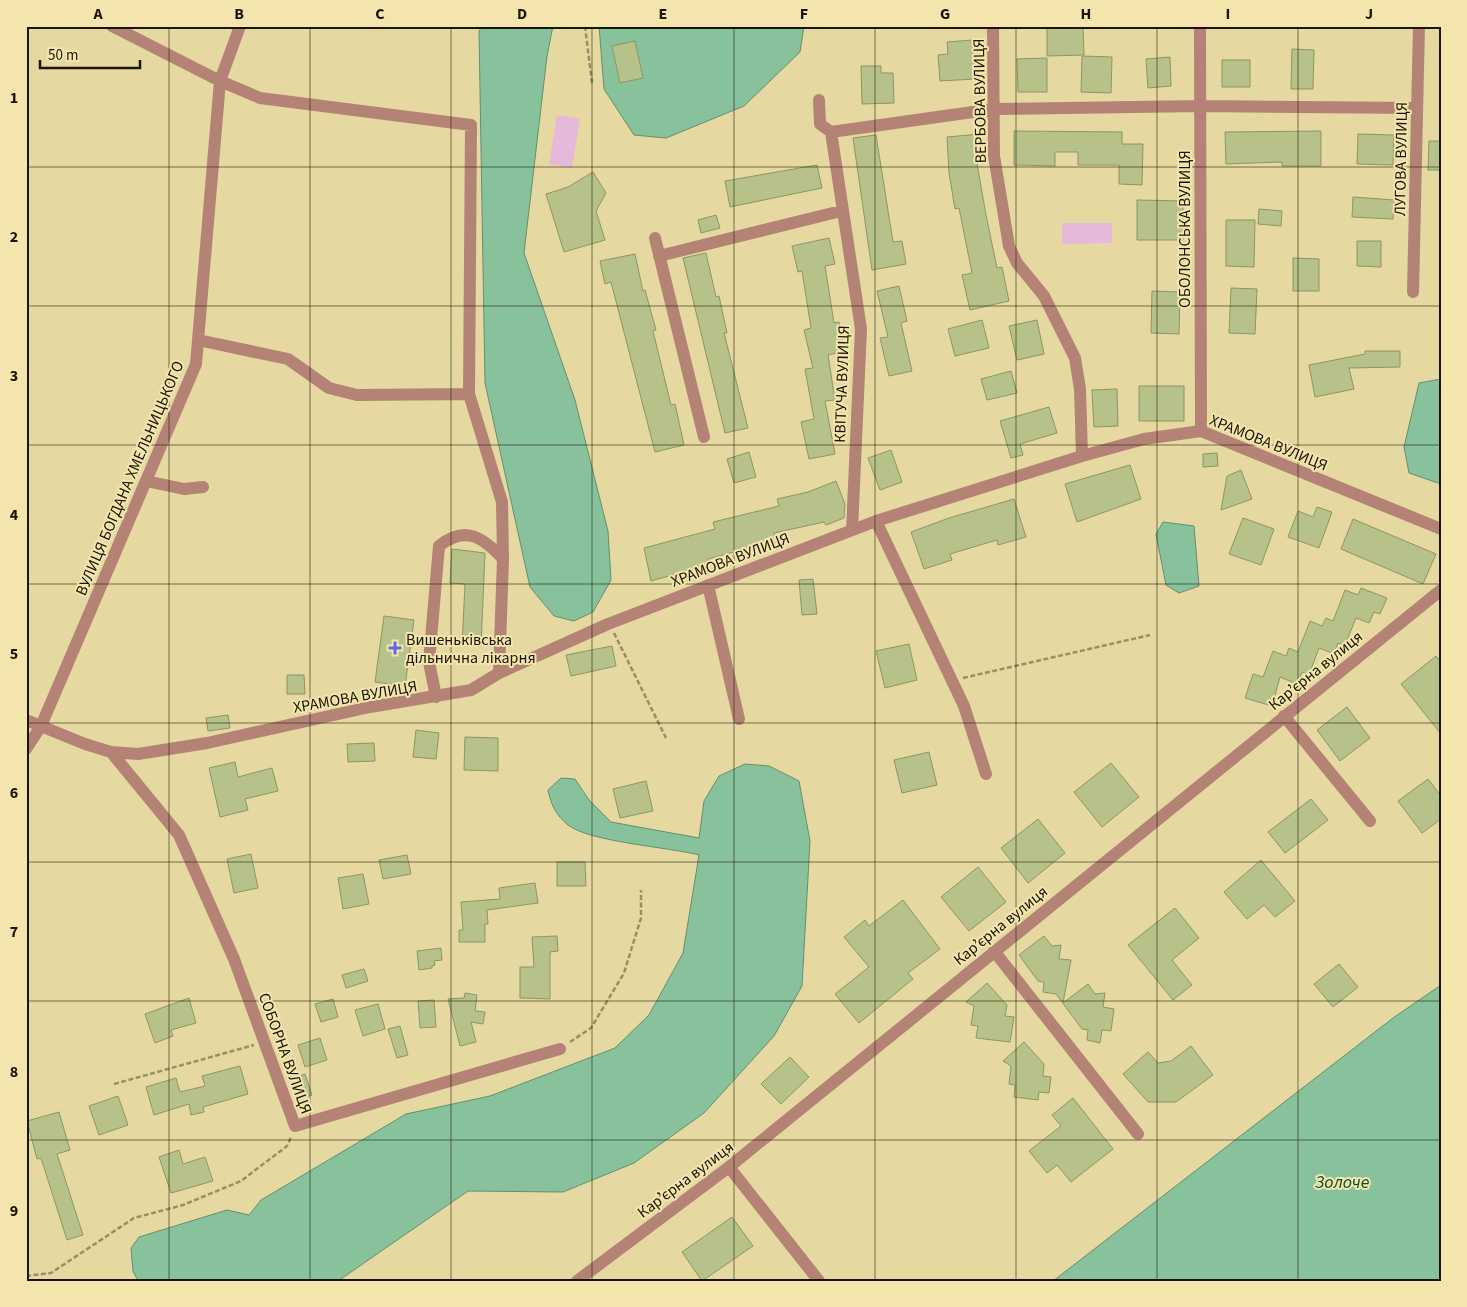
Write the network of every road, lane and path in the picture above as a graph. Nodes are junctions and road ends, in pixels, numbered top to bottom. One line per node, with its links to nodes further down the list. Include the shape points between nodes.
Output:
1 (112, 26): 7 (street)
2 (240, 26): 7 (street, ВУЛИЦЯ БОГДАНА ХМЕЛЬНИЦЬКОГО)
3 (585, 26): 8 (path)
4 (993, 26): 12 (street, ВЕРБОВА ВУЛИЦЯ)
5 (1200, 26): 10 (street, ОБОЛОНСЬКА ВУЛИЦЯ)
6 (1419, 26): 11 (street, ЛУГОВА ВУЛИЦЯ)
7 (220, 81): 18 (street, ВУЛИЦЯ БОГДАНА ХМЕЛЬНИЦЬКОГО); 19 (street, via 260,98 471,125)
8 (592, 83)
9 (819, 100): 13 (street, via 820,124)
10 (1200, 106): 11 (street); 12 (street); 20 (street, ОБОЛОНСЬКА ВУЛИЦЯ)
11 (1417, 108): 17 (street, ЛУГОВА ВУЛИЦЯ)
12 (994, 109): 13 (street); 22 (street, ВЕРБОВА ВУЛИЦЯ, via 994,156 1009,246 1016,263 1044,296 1075,358 1080,389)
13 (831, 132): 14 (street, КВІТУЧА ВУЛИЦЯ)
14 (841, 211): 16 (street); 27 (street, КВІТУЧА ВУЛИЦЯ, via 861,329)
15 (655, 238): 16 (street)
16 (659, 256): 21 (street)
17 (1412, 292)
18 (198, 340): 19 (street, via 288,359 329,388 357,395); 23 (street, ВУЛИЦЯ БОГДАНА ХМЕЛЬНИЦЬКОГО, via 196,364)
19 (469, 394): 28 (street, via 502,502)
20 (1201, 431): 22 (street, ХРАМОВА ВУЛИЦЯ, via 1144,439); 26 (street, ХРАМОВА ВУЛИЦЯ)
21 (704, 437)
22 (1082, 456): 25 (street, ХРАМОВА ВУЛИЦЯ)
23 (146, 481): 24 (street, via 184,489); 39 (street, ВУЛИЦЯ БОГДАНА ХМЕЛЬНИЦЬКОГО)
24 (203, 487)
25 (876, 521): 27 (street, ХРАМОВА ВУЛИЦЯ); 34 (street)
26 (1441, 529)
27 (852, 530): 29 (street, ХРАМОВА ВУЛИЦЯ)
28 (503, 559): 33 (street); 35 (street, via 487,542 470,535 451,536 439,546 429,662)
29 (708, 585): 31 (street, ХРАМОВА ВУЛИЦЯ); 37 (street)
30 (1441, 590): 36 (street, Карʼєрна вулиця)
31 (608, 624): 33 (street, ХРАМОВА ВУЛИЦЯ); 40 (path)
32 (1150, 634): 34 (path)
33 (499, 673): 35 (street, ХРАМОВА ВУЛИЦЯ, via 471,690)
34 (952, 680): 43 (street)
35 (436, 697): 42 (street, ХРАМОВА ВУЛИЦЯ, via 169,750 138,754)
36 (1284, 716): 44 (street); 46 (street, Карʼєрна вулиця)
37 (739, 719)
38 (26, 720): 39 (street, ХРАМОВА ВУЛИЦЯ)
39 (41, 726): 41 (street); 42 (street, ХРАМОВА ВУЛИЦЯ)
40 (666, 738)
41 (26, 749)
42 (111, 752): 47 (street, СОБОРНА ВУЛИЦЯ, via 179,835 234,959)
43 (986, 774)
44 (1370, 821)
45 (640, 890): 48 (path, via 641,918 624,973 591,1028)
46 (994, 951): 51 (street); 52 (street, Карʼєрна вулиця)
47 (265, 1042): 49 (path); 50 (street, СОБОРНА ВУЛИЦЯ)
48 (560, 1049): 50 (street, СОБОРНА ВУЛИЦЯ)
49 (114, 1084)
50 (295, 1126): 53 (path, via 287,1146 242,1181 183,1205 134,1218 51,1273)
51 (1138, 1134)
52 (729, 1167): 54 (street, Карʼєрна вулиця); 55 (street)
53 (26, 1276)
54 (577, 1281)
55 (819, 1281)

